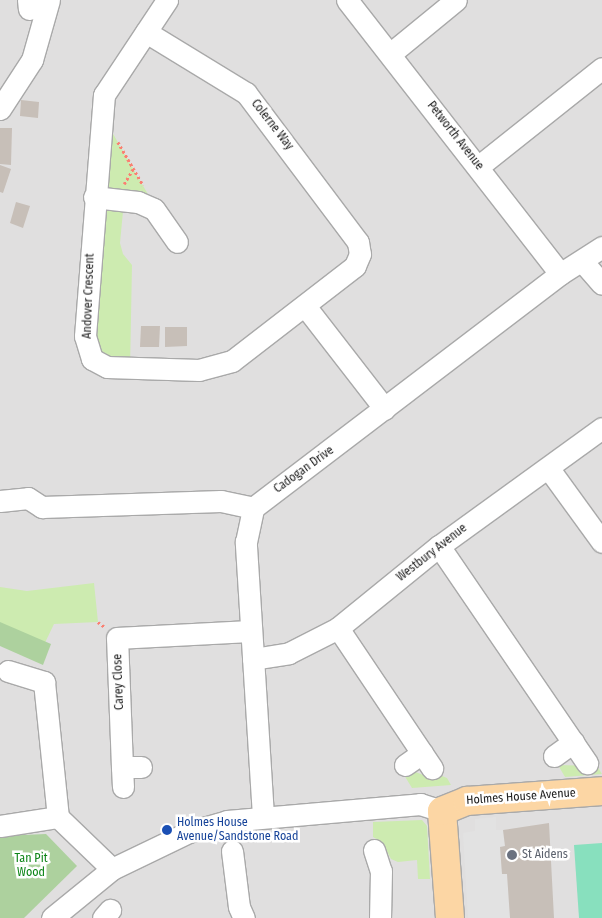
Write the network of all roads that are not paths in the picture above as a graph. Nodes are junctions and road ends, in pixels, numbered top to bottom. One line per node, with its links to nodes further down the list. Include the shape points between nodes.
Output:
1 (48, 0): 8 (street, via 32,60)
2 (167, 0): 5 (street, Andover Crescent)
3 (347, 0): 6 (street, Petworth Avenue)
4 (456, 0): 6 (street)
5 (146, 32): 10 (street, Andover Crescent, via 110,84 101,113); 13 (street, Colerne Way, via 246,93 342,219 358,242)
6 (390, 54): 9 (street, Petworth Avenue)
7 (602, 68): 9 (street)
8 (0, 108)
9 (479, 166): 15 (street, Petworth Avenue)
10 (94, 197): 11 (street, via 138,202 154,209); 17 (street, Andover Crescent, via 85,336 89,352 99,363 117,370 199,370 216,366 232,361)
11 (177, 242)
12 (602, 247): 14 (street, Cadogan Drive)
13 (360, 254): 17 (street, Andover Crescent, via 355,266)
14 (582, 261): 15 (street, Cadogan Drive); 16 (street)
15 (560, 274): 18 (street, Cadogan Drive)
16 (602, 284)
17 (305, 306): 18 (street)
18 (385, 409): 22 (street, Cadogan Drive)
19 (602, 428): 20 (street, Westbury Avenue)
20 (549, 469): 23 (street); 24 (street, Westbury Avenue)
21 (0, 501): 22 (street, via 28,498 42,507 221,501)
22 (253, 508): 26 (street, via 246,542)
23 (602, 542)
24 (439, 546): 25 (street, Westbury Avenue); 29 (street)
25 (338, 628): 27 (street, Westbury Avenue, via 289,653); 31 (street)
26 (249, 631): 27 (street); 33 (street, Carey Close, via 118,638)
27 (253, 659): 36 (street)
28 (8, 671): 37 (street, via 44,682)
29 (573, 742): 30 (street); 32 (street)
30 (554, 756)
31 (420, 762)
32 (587, 763)
33 (129, 774)
34 (602, 792): 35 (main road, Holmes House Avenue, via 467,801)
35 (442, 811): 36 (street, via 420,804); 45 (main road)
36 (263, 816): 41 (street, via 189,832)
37 (58, 817): 38 (street); 41 (street)
38 (0, 826)
39 (374, 850): 44 (street, via 389,869)
40 (232, 851): 43 (street, via 244,880 239,907)
41 (112, 869): 42 (street)
42 (52, 918)
43 (244, 918)
44 (380, 918)
45 (450, 918)

